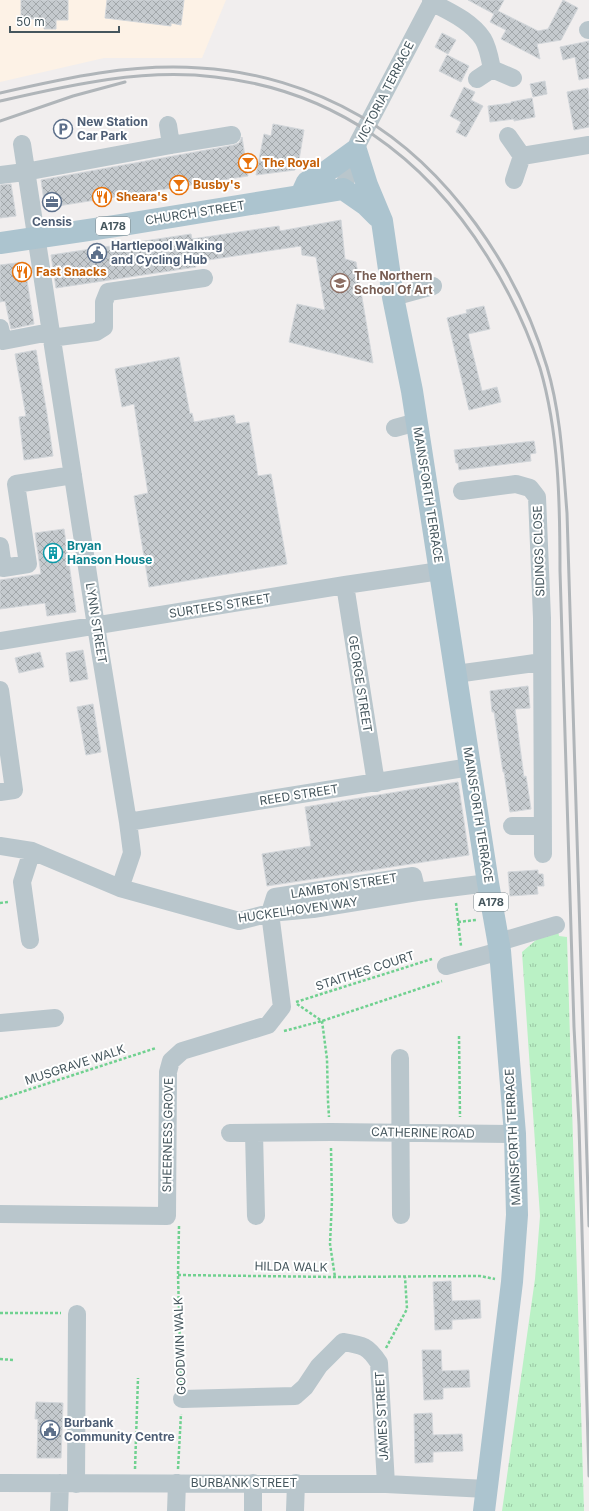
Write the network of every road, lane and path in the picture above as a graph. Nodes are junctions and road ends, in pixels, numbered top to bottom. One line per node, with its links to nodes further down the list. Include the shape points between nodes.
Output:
1 (432, 1): 2 (street, via 473,27 484,40); 11 (street, VICTORIA TERRACE)
2 (492, 69): 3 (street); 4 (street)
3 (513, 78)
4 (477, 79)
5 (168, 125): 9 (street)
6 (232, 135): 9 (street)
7 (508, 136): 12 (street)
8 (22, 144): 13 (street, LYNN STREET)
9 (171, 145): 13 (street)
10 (589, 145): 12 (street)
11 (356, 150): 16 (street, VICTORIA TERRACE); 17 (main road, via 323,174 307,182); 18 (main road, MAINSFORTH TERRACE, via 366,185)
12 (522, 156): 15 (street)
13 (25, 172): 14 (street); 19 (street, LYNN STREET)
14 (0, 175)
15 (514, 180)
16 (342, 189): 17 (main road, CHURCH STREET / A178); 18 (main road, via 366,205)
17 (301, 195): 19 (main road, CHURCH STREET / A178)
18 (382, 221): 23 (main road, MAINSFORTH TERRACE / A178)
19 (36, 237): 20 (main road, CHURCH STREET / A178); 25 (street, LYNN STREET)
20 (0, 243)
21 (204, 278): 25 (street, via 108,292 104,302 104,327 96,332)
22 (433, 286): 23 (street)
23 (393, 297): 26 (main road, MAINSFORTH TERRACE / A178)
24 (0, 328): 25 (street, via 3,340)
25 (50, 335): 28 (street, LYNN STREET)
26 (417, 422): 27 (street); 31 (main road, MAINSFORTH TERRACE / A178)
27 (394, 428)
28 (73, 475): 30 (street, via 16,484 28,564 3,568); 33 (street, LYNN STREET)
29 (462, 491): 35 (street, SIDINGS CLOSE, via 516,484 530,488 537,497)
30 (0, 546)
31 (440, 571): 32 (street, SURTEES STREET); 36 (main road, MAINSFORTH TERRACE / A178)
32 (344, 585): 33 (street, SURTEES STREET); 39 (street, GEORGE STREET)
33 (96, 626): 34 (street, SURTEES STREET); 41 (street, LYNN STREET)
34 (0, 641)
35 (542, 662): 36 (street); 43 (street, SIDINGS CLOSE)
36 (456, 674): 38 (main road, MAINSFORTH TERRACE / A178)
37 (0, 690): 40 (street, via 14,790)
38 (470, 767): 39 (street, REED STREET); 47 (main road, MAINSFORTH TERRACE / A178)
39 (376, 783): 41 (street, REED STREET)
40 (0, 792)
41 (128, 822): 48 (street, LYNN STREET, via 132,853)
42 (512, 826): 43 (street)
43 (543, 826): 46 (street, SIDINGS CLOSE)
44 (0, 846): 45 (street, HUCKELHOVEN WAY)
45 (32, 851): 48 (street, HUCKELHOVEN WAY); 56 (street, via 22,882)
46 (543, 854)
47 (488, 883): 52 (street, HUCKELHOVEN WAY); 57 (main road, MAINSFORTH TERRACE / A178)
48 (120, 888): 52 (street, HUCKELHOVEN WAY, via 239,921)
49 (456, 901): 54 (path)
50 (8, 902): 51 (path)
51 (0, 903)
52 (270, 914): 60 (street)
53 (479, 919): 54 (path)
54 (458, 922): 58 (path)
55 (556, 925): 57 (street)
56 (30, 940)
57 (499, 947): 59 (street); 72 (main road, MAINSFORTH TERRACE / A178)
58 (462, 952)
59 (447, 973): 60 (path, STAITHES COURT, via 442,956); 63 (path, via 322,1021 271,1035)
60 (282, 1007): 63 (street)
61 (55, 1018): 62 (street)
62 (0, 1023)
63 (268, 1025): 75 (street, SHEERNESS GROVE, via 182,1051 172,1061 168,1072)
64 (459, 1036): 71 (path)
65 (156, 1048): 67 (path, MUSGRAVE WALK)
66 (400, 1058): 70 (street)
67 (0, 1099)
68 (230, 1133): 69 (street, CATHERINE ROAD)
69 (254, 1133): 70 (street, CATHERINE ROAD); 76 (street)
70 (401, 1133): 71 (street, CATHERINE ROAD); 74 (street)
71 (460, 1134): 72 (street, CATHERINE ROAD)
72 (515, 1134): 94 (main road, MAINSFORTH TERRACE / A178, via 517,1215 512,1282)
73 (0, 1214): 75 (street)
74 (401, 1215)
75 (167, 1216): 77 (path, GOODWIN WALK, via 179,1225)
76 (256, 1216)
77 (178, 1275): 78 (path, HILDA WALK); 86 (path, GOODWIN WALK)
78 (405, 1277): 79 (path, HILDA WALK, via 480,1276); 84 (path, via 407,1309)
79 (495, 1279)
80 (0, 1313): 81 (path)
81 (78, 1314): 92 (street)
82 (0, 1359): 83 (path)
83 (13, 1360)
84 (379, 1363): 86 (street, JAMES STREET, via 371,1351 359,1344 343,1342 319,1366 306,1387 295,1396); 93 (street, JAMES STREET)
85 (138, 1378): 87 (path)
86 (182, 1399): 89 (path, GOODWIN WALK)
87 (135, 1471)
88 (0, 1483): 92 (street, BURBANK STREET)
89 (178, 1483): 90 (street, BURBANK STREET); 92 (street, BURBANK STREET); 96 (street)
90 (253, 1483): 91 (street, BURBANK STREET); 97 (street)
91 (296, 1483): 93 (street, BURBANK STREET); 98 (street)
92 (68, 1484): 95 (street)
93 (386, 1484): 94 (street, BURBANK STREET)
94 (487, 1489): 99 (main road, MAINSFORTH TERRACE / A178)
95 (59, 1511)
96 (176, 1511)
97 (254, 1511)
98 (295, 1511)
99 (484, 1511)

